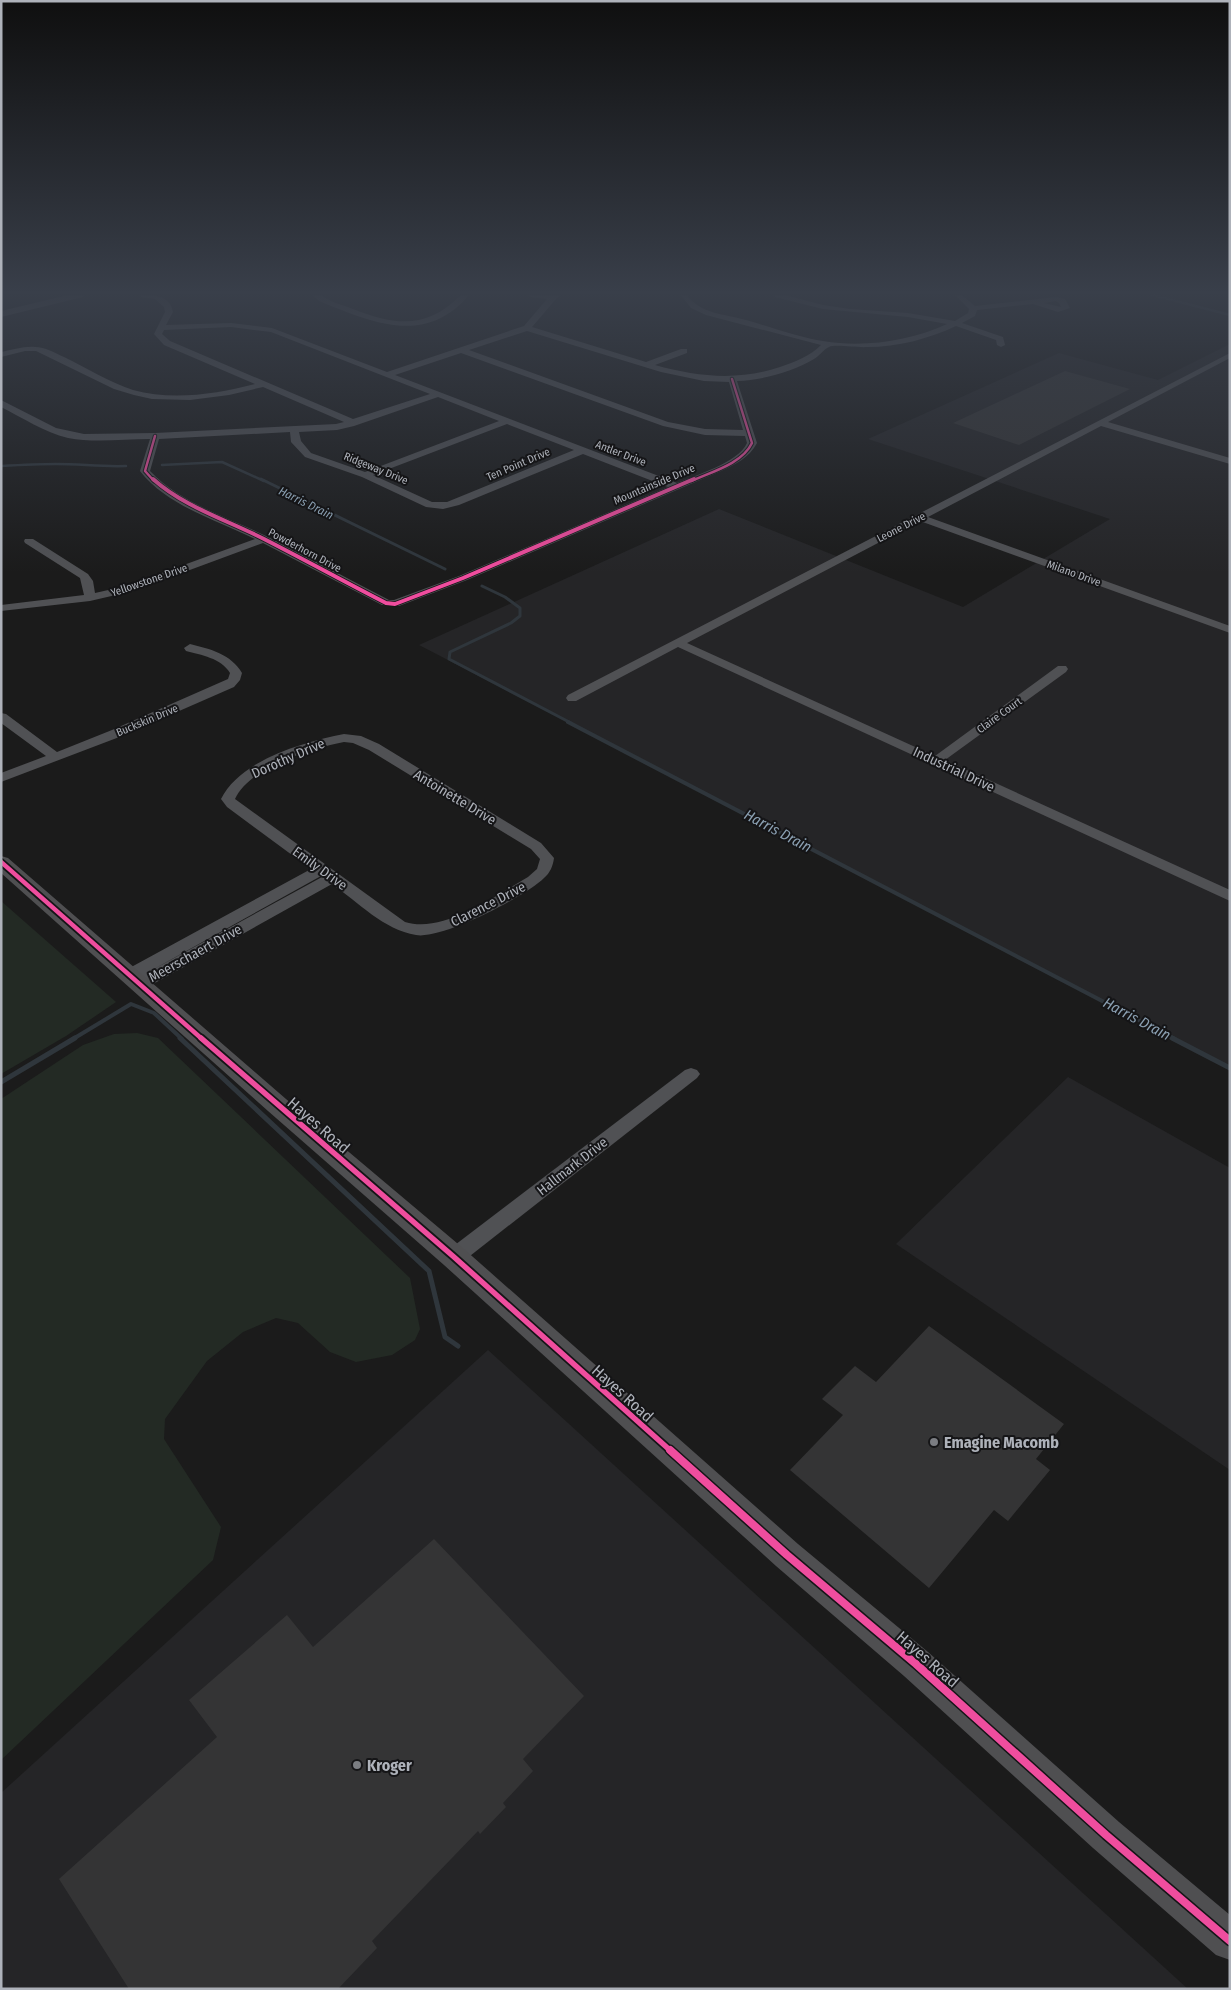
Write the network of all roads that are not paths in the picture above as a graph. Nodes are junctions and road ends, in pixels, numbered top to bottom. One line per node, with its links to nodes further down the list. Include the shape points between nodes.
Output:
1 (121, 388): 2 (street, via 163,396 211,395)
2 (252, 388)
3 (273, 388): 11 (street)
4 (420, 388): 8 (street, Antler Drive)
5 (566, 388): 14 (street, via 666,424 705,432)
6 (735, 388): 14 (street)
7 (1168, 388): 12 (street, Leone Drive)
8 (437, 395): 10 (street, Antler Drive); 11 (street)
9 (1, 403): 15 (street, via 69,435)
10 (507, 421): 16 (street, Antler Drive); 18 (street)
11 (354, 423): 13 (street, via 326,429)
12 (1101, 423): 17 (street); 21 (street, Leone Drive)
13 (294, 430): 15 (street); 18 (street, Ridgeway Drive, via 296,442 308,455)
14 (750, 434): 19 (street, Mountainside Drive, via 752,443 744,455)
15 (156, 436): 22 (street, Powderhorn Drive, via 145,471 152,480)
16 (583, 450): 19 (street, Antler Drive); 20 (street, Ten Point Drive)
17 (1230, 461)
18 (365, 475): 20 (street, Ridgeway Drive, via 430,505 450,505)
19 (675, 486): 24 (street, Mountainside Drive)
20 (463, 500)
21 (919, 517): 27 (street, Milano Drive); 28 (street, Leone Drive)
22 (264, 539): 24 (street, Powderhorn Drive, via 359,590 395,604); 25 (street, Yellowstone Drive, via 129,589)
23 (29, 541): 25 (street, via 84,576 88,581)
24 (497, 563)
25 (90, 598): 26 (street, Yellowstone Drive)
26 (1, 608)
27 (1230, 630)
28 (678, 643): 31 (street, Leone Drive); 35 (street, Industrial Drive)
29 (190, 648): 34 (street, Buckskin Drive, via 228,663 236,672 234,680 132,727)
30 (1062, 669): 35 (street, Claire Court)
31 (572, 698)
32 (1, 717): 34 (street)
33 (374, 747): 37 (street, Dorothy Drive, via 344,738 315,743 286,756 235,784 228,799); 38 (street, Antoinette Drive)
34 (55, 756): 36 (street, Buckskin Drive)
35 (936, 761): 41 (street, Industrial Drive)
36 (1, 778)
37 (240, 809): 40 (street, Emily Drive)
38 (536, 846): 42 (street, Clarence Drive, via 547,858 543,872 533,880 460,920 440,927 423,931)
39 (1, 862): 43 (street, Hayes Road)
40 (327, 873): 42 (street, Emily Drive); 43 (street, Meerschaert Drive)
41 (1230, 896)
42 (400, 926)
43 (135, 980): 45 (street, Hayes Road)
44 (691, 1074): 45 (street, Hallmark Drive)
45 (454, 1258): 46 (street, Hayes Road, via 751,1524 916,1664 1106,1835)
46 (1230, 1941)

